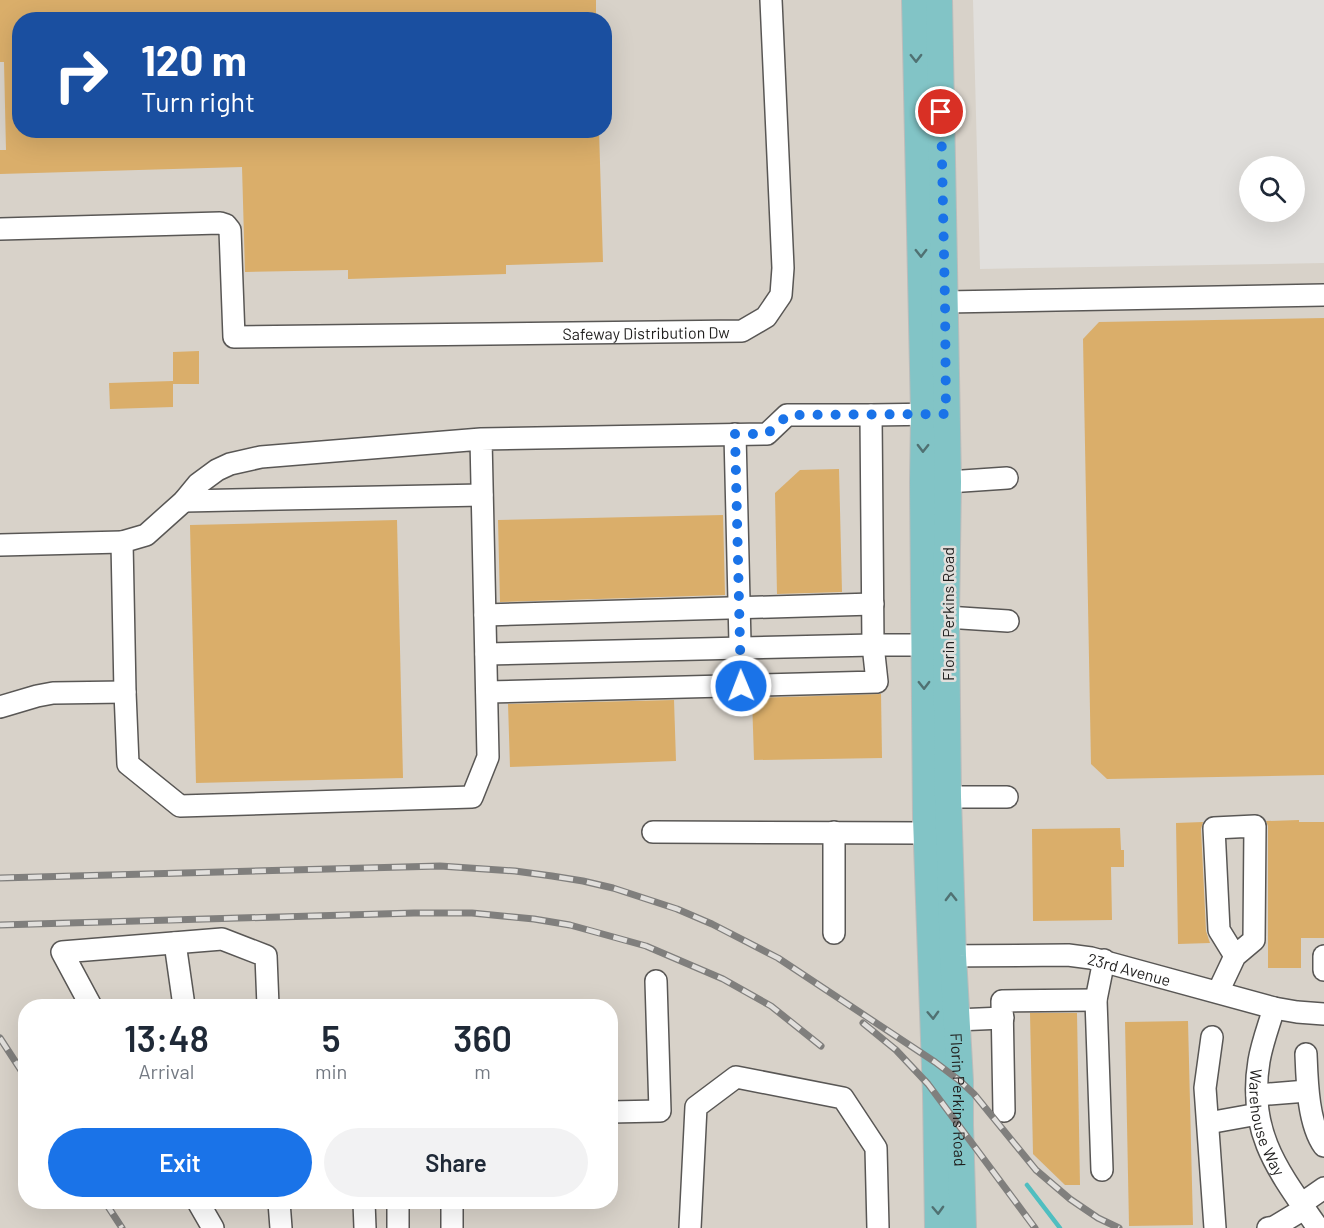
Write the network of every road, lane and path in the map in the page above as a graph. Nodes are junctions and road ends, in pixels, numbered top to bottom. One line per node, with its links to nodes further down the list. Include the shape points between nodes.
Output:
1 (771, 0): 4 (street, Safeway Distribution Dw, via 781,295 766,317 742,331 234,337 231,230 226,225)
2 (915, 0): 7 (main road, Florin Perkins Road, one-way to 7)
3 (939, 0): 6 (main road, Florin Perkins Road)
4 (0, 229)
5 (1324, 295): 6 (street)
6 (945, 302): 7 (main road, Florin Perkins Road)
7 (935, 414): 8 (street); 12 (main road, Florin Perkins Road); 23 (main road, Florin Perkins Road, one-way to 23, via 923,482)
8 (871, 415): 9 (street, via 788,415 767,434); 17 (street)
9 (735, 434): 10 (street); 18 (street)
10 (481, 439): 13 (street); 14 (street, via 244,460 217,470)
11 (1007, 478): 12 (street)
12 (948, 482): 20 (main road, Florin Perkins Road)
13 (482, 495): 14 (street); 19 (street)
14 (184, 501): 15 (street, via 146,535)
15 (122, 542): 16 (street); 27 (street)
16 (0, 545)
17 (873, 604): 18 (street); 22 (street)
18 (739, 608): 19 (street); 24 (street)
19 (485, 615): 25 (street)
20 (946, 617): 21 (street); 30 (main road, Florin Perkins Road)
21 (1008, 621)
22 (873, 645): 23 (street); 24 (street); 26 (street, via 877,682)
23 (924, 645): 34 (main road, Florin Perkins Road, one-way to 34)
24 (740, 648): 25 (street); 26 (street)
25 (486, 654): 28 (street)
26 (741, 686): 28 (street)
27 (125, 692): 28 (street, via 128,764 180,806 472,797 488,757); 29 (street, via 54,693)
28 (487, 692)
29 (0, 706)
30 (948, 797): 31 (street); 37 (main road, Florin Perkins Road, one-way to 30)
31 (1007, 797)
32 (653, 832): 33 (street)
33 (834, 832): 34 (street); 35 (street)
34 (926, 833): 37 (main road, Florin Perkins Road)
35 (834, 933)
36 (175, 943): 44 (street, via 62,952); 45 (street); 46 (street, via 222,939 266,956)
37 (942, 956): 40 (street, 23rd Avenue, via 1068,955); 51 (main road, Florin Perkins Road); 75 (main road, Florin Perkins Road, one-way to 75, via 936,1094)
38 (1235, 956): 38 (street, via 1254,940 1255,826 1214,828 1219,930); 43 (street)
39 (1324, 956): 41 (street)
40 (1104, 960): 43 (street, 23rd Avenue); 47 (street)
41 (1324, 970)
42 (656, 981): 57 (street, via 660,1111)
43 (1218, 992): 48 (street, 23rd Avenue)
44 (87, 999)
45 (183, 999)
46 (268, 999)
47 (1096, 1000): 50 (street, via 1002,1001); 60 (street)
48 (1274, 1008): 49 (street, 23rd Avenue); 55 (street, Warehouse Way, via 1257,1075)
49 (1324, 1014)
50 (1003, 1018): 51 (street); 56 (street)
51 (956, 1020): 76 (main road, Florin Perkins Road)
52 (1212, 1037): 58 (street, via 1205,1088)
53 (1306, 1054): 54 (street)
54 (1307, 1091): 55 (street); 59 (street, via 1318,1138)
55 (1258, 1104): 58 (street); 62 (street, Warehouse Way, via 1269,1152)
56 (1004, 1111)
57 (618, 1112)
58 (1208, 1123): 77 (street)
59 (1324, 1146)
60 (1102, 1170)
61 (1324, 1188): 62 (street)
62 (1302, 1206): 78 (street); 79 (street, Warehouse Way)
63 (203, 1209): 68 (street)
64 (280, 1209): 69 (street)
65 (364, 1209): 70 (street)
66 (398, 1209): 71 (street)
67 (452, 1209): 72 (street)
68 (213, 1228)
69 (281, 1228)
70 (365, 1228)
71 (398, 1228)
72 (452, 1228)
73 (690, 1228): 74 (street, via 696,1107 736,1077 843,1098 876,1148)
74 (878, 1228)
75 (938, 1228)
76 (963, 1228)
77 (1215, 1228)
78 (1268, 1228)
79 (1318, 1228)

